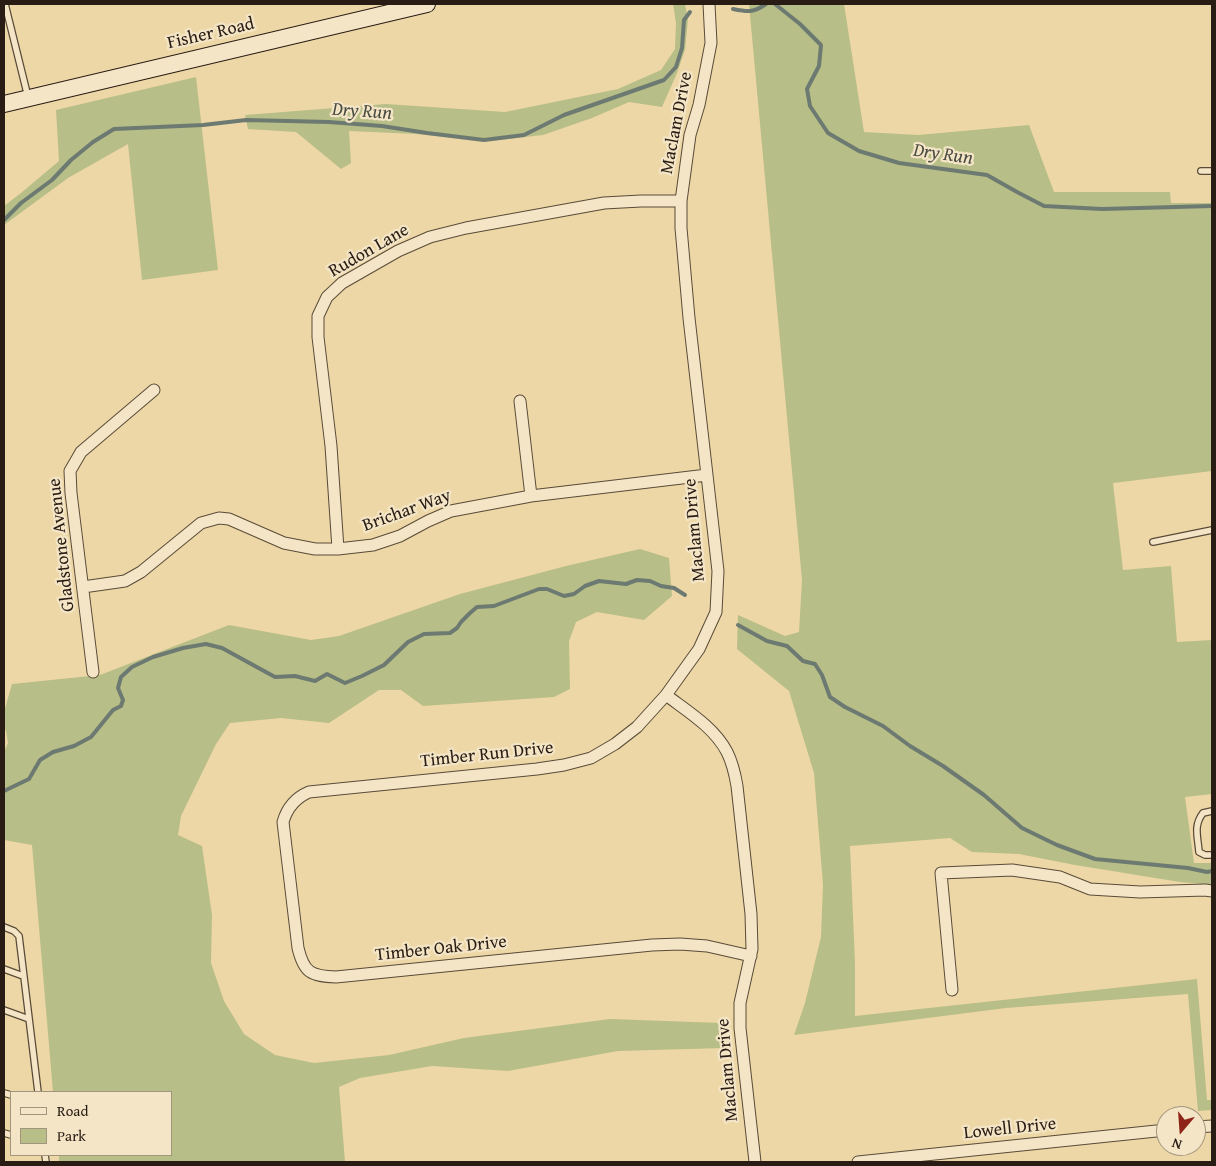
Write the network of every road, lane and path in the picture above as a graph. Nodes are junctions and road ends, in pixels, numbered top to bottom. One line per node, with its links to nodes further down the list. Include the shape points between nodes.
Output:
1 (5, 4): 4 (lane)
2 (709, 4): 8 (street, Maclam Drive, via 710,43)
3 (419, 5): 4 (main road, Fisher Road)
4 (28, 97): 5 (main road, Fisher Road)
5 (4, 104)
6 (1201, 171): 7 (lane)
7 (1212, 171)
8 (680, 201): 11 (street, Maclam Drive, via 689,318); 15 (street, Rudon Lane, via 604,203 430,237 398,250 342,283 327,298 318,316 318,337 331,446)
9 (154, 390): 16 (street, Gladstone Avenue, via 81,452 70,471)
10 (520, 401): 12 (street)
11 (708, 475): 12 (street, Brichar Way); 18 (street, Maclam Drive, via 718,571 716,612 699,649)
12 (530, 496): 15 (street, Brichar Way, via 451,511 400,536)
13 (1212, 530): 14 (lane)
14 (1153, 542)
15 (338, 549): 16 (street, Brichar Way, via 315,549 284,543 219,518 201,523 125,581)
16 (83, 587): 17 (street, Gladstone Avenue)
17 (93, 672)
18 (666, 694): 19 (street, Timber Run Drive, via 637,727 591,758 537,769 309,792); 24 (street, Maclam Drive, via 716,736 727,751 733,769 738,786 751,914)
19 (292, 803): 24 (street, Timber Oak Drive, via 283,822 298,948 301,962 316,975 336,977 652,945 707,946)
20 (1212, 812): 21 (lane, via 1203,813 1196,825 1199,852)
21 (1212, 856)
22 (1212, 891): 27 (street, via 1090,889 1060,877 1012,870 941,873)
23 (4, 927): 26 (lane, via 19,936)
24 (751, 956): 32 (street, Maclam Drive, via 740,1003 740,1028)
25 (4, 969): 26 (lane)
26 (24, 976): 29 (lane)
27 (952, 990)
28 (4, 1010): 29 (lane)
29 (29, 1019): 30 (lane)
30 (38, 1091)
31 (1156, 1131): 33 (street, Lowell Drive)
32 (755, 1162)
33 (858, 1162)

